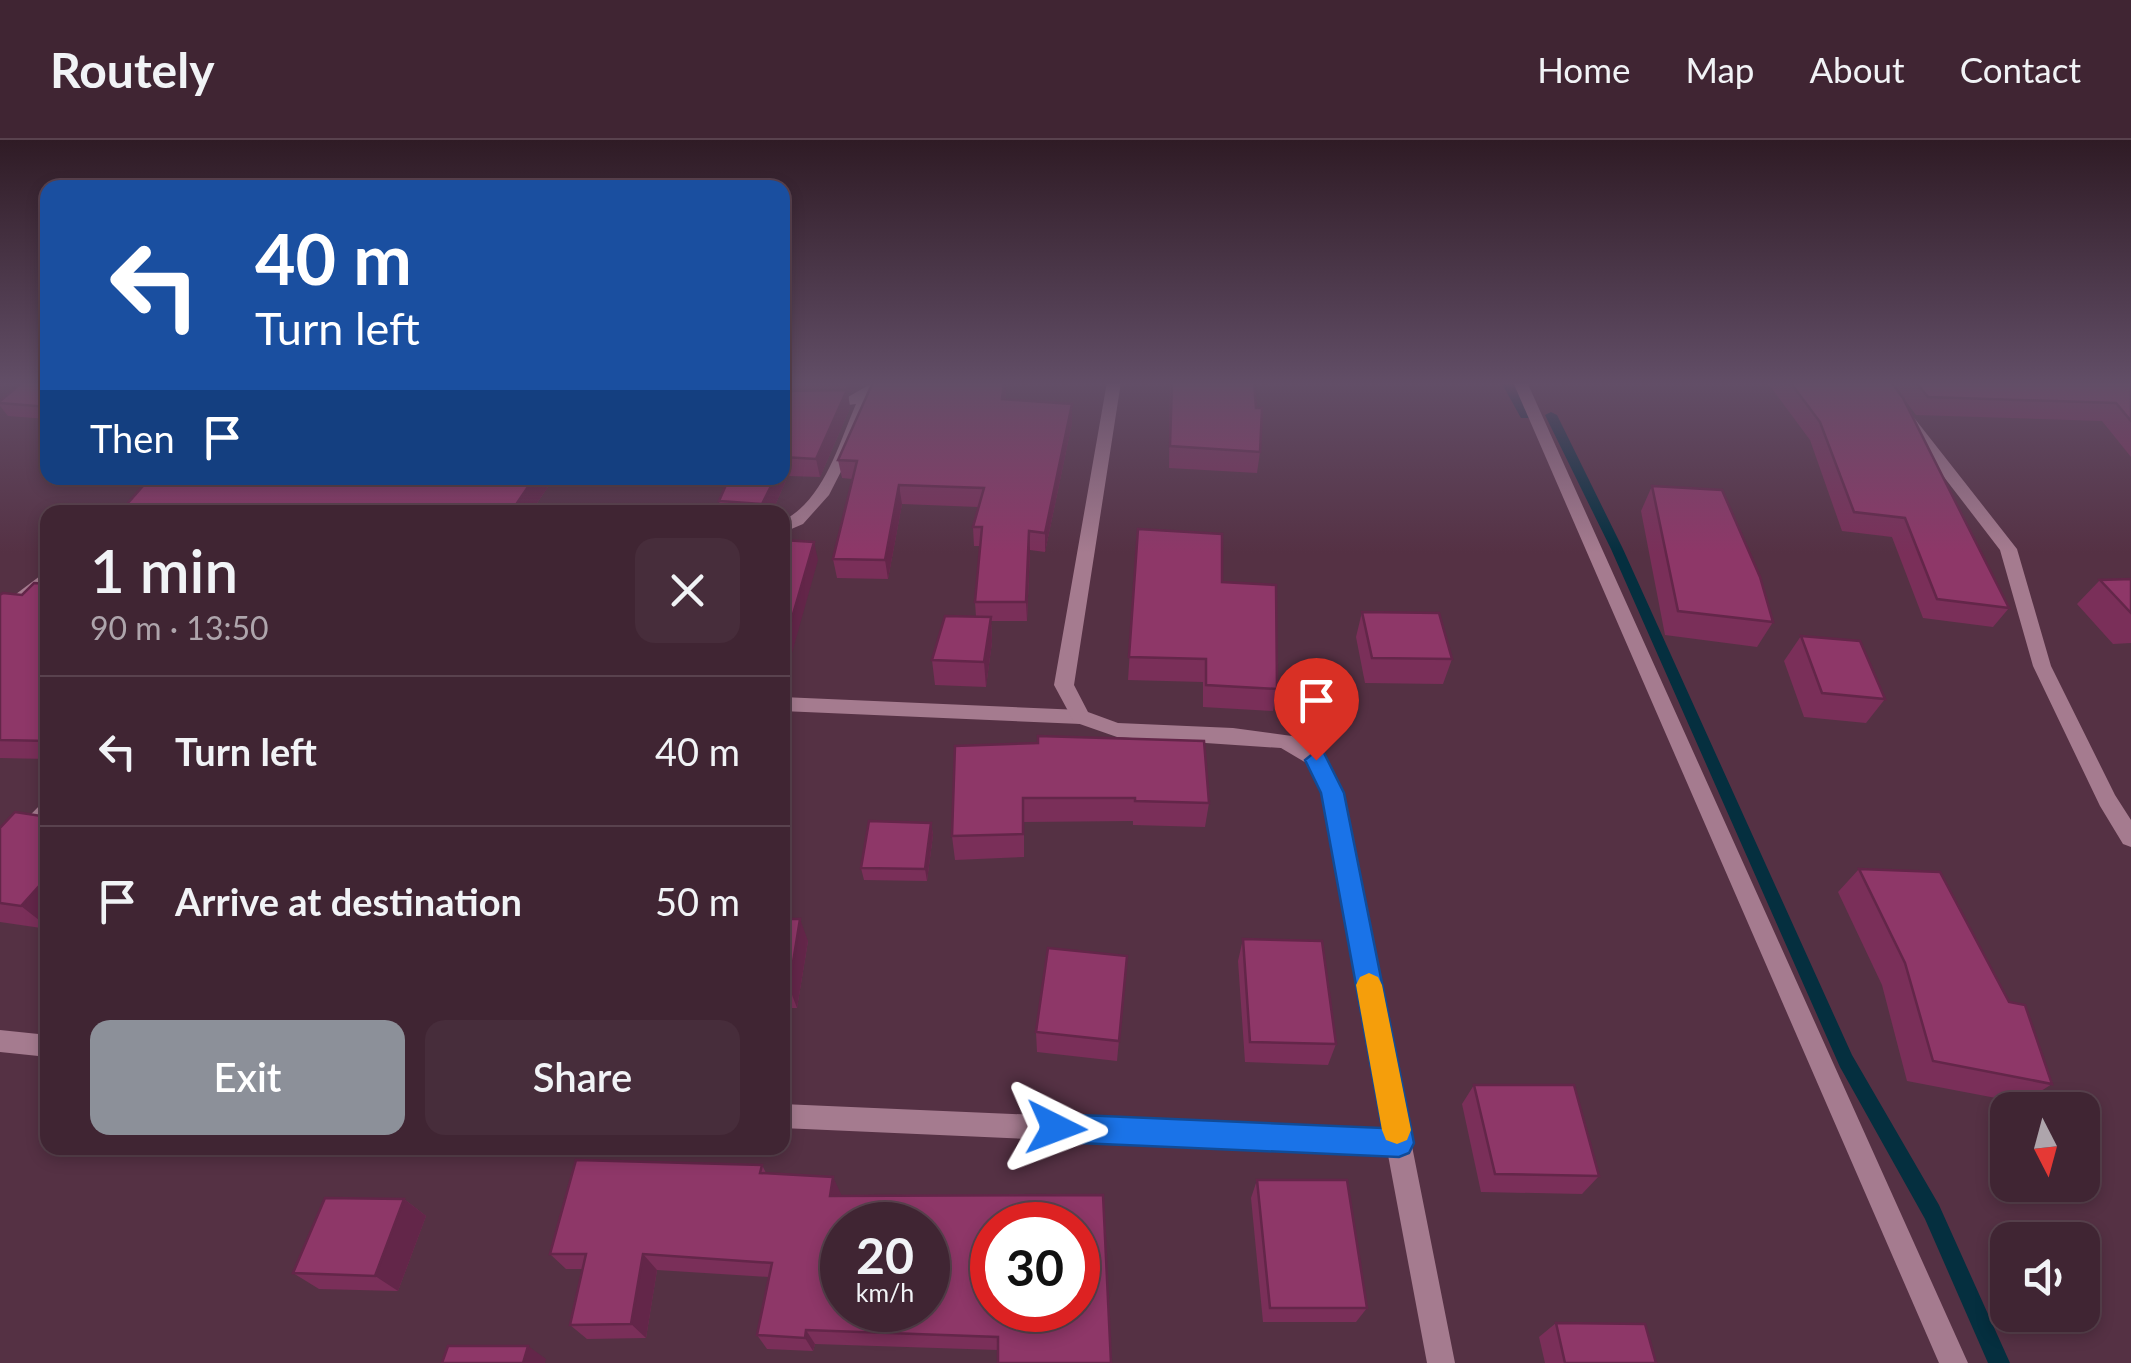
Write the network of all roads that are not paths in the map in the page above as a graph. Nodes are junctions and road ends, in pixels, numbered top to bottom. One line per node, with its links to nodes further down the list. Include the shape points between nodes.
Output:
1 (847, 439): 5 (street, via 822,496)
2 (1105, 439): 9 (street, via 1064,685)
3 (1545, 439): 18 (street)
4 (1922, 439): 11 (street, via 2008,549 2042,666)
5 (790, 526)
6 (40, 583): 7 (street)
7 (0, 616)
8 (790, 704): 9 (street)
9 (1082, 717): 16 (street, via 1118,730 1285,742 1316,760 1332,793)
10 (40, 818): 12 (street)
11 (2131, 838)
12 (0, 860)
13 (0, 1041): 14 (street)
14 (40, 1045)
15 (790, 1116): 16 (street)
16 (1399, 1143): 17 (street)
17 (1441, 1363)
18 (1954, 1363)

